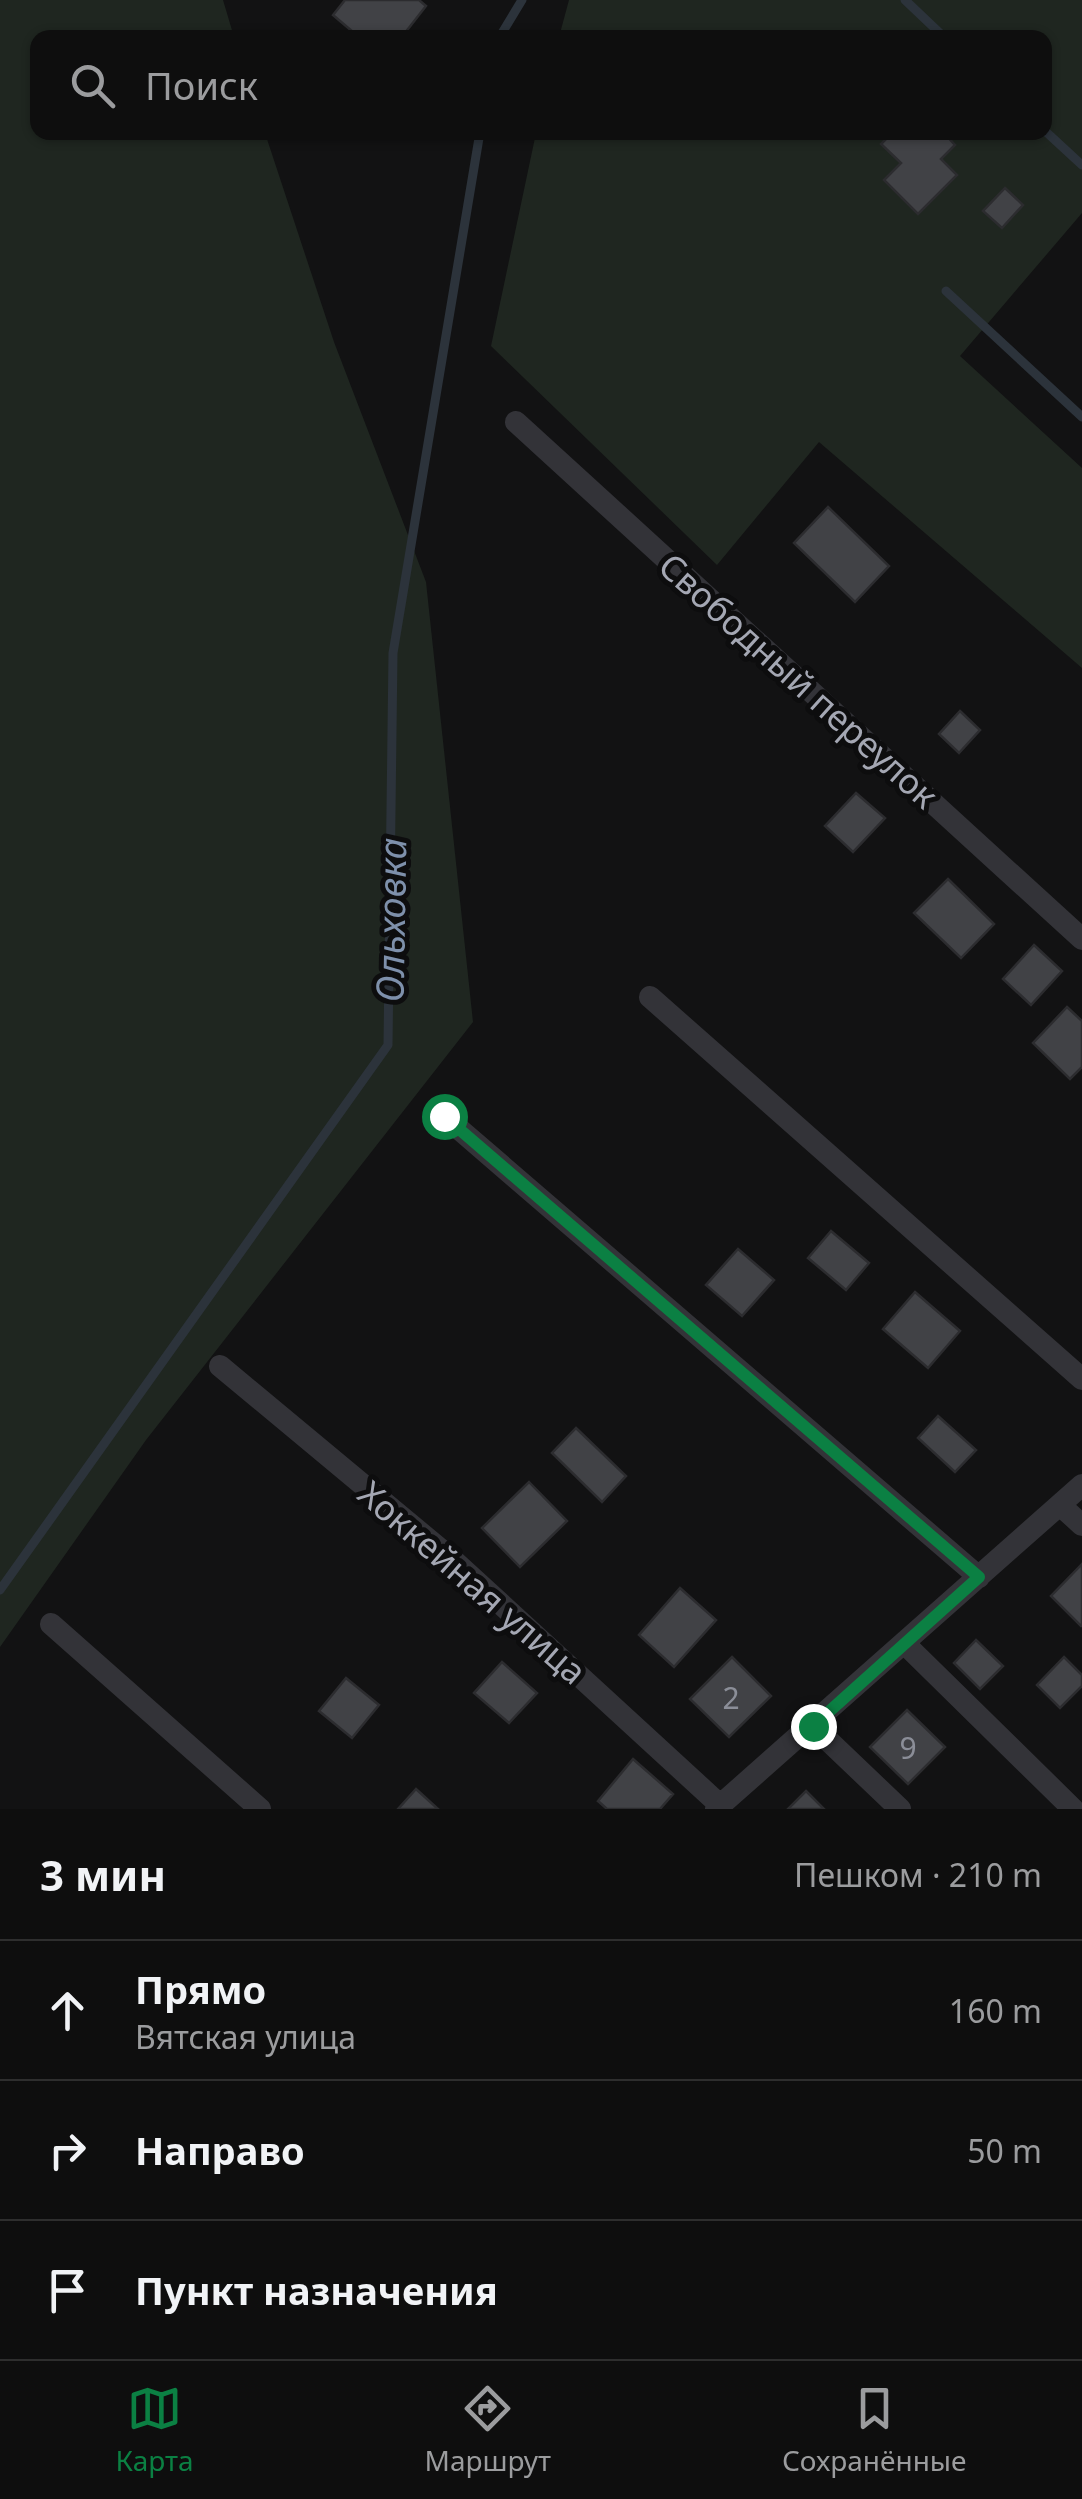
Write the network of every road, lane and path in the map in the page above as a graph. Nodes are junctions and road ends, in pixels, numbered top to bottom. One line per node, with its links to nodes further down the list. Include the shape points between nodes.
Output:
1 (516, 422): 2 (street, Свободный переулок)
2 (1082, 939)
3 (650, 997): 6 (street)
4 (444, 1116): 10 (street)
5 (220, 1366): 14 (street, Хоккейная улица, via 452,1559)
6 (1082, 1380)
7 (1082, 1485): 8 (street)
8 (1060, 1504): 9 (street); 10 (street)
9 (1082, 1526)
10 (979, 1577): 12 (street)
11 (51, 1624): 15 (street)
12 (904, 1644): 13 (street); 17 (street)
13 (813, 1726): 14 (street); 16 (street)
14 (718, 1807)
15 (260, 1809)
16 (900, 1809)
17 (1073, 1809)

